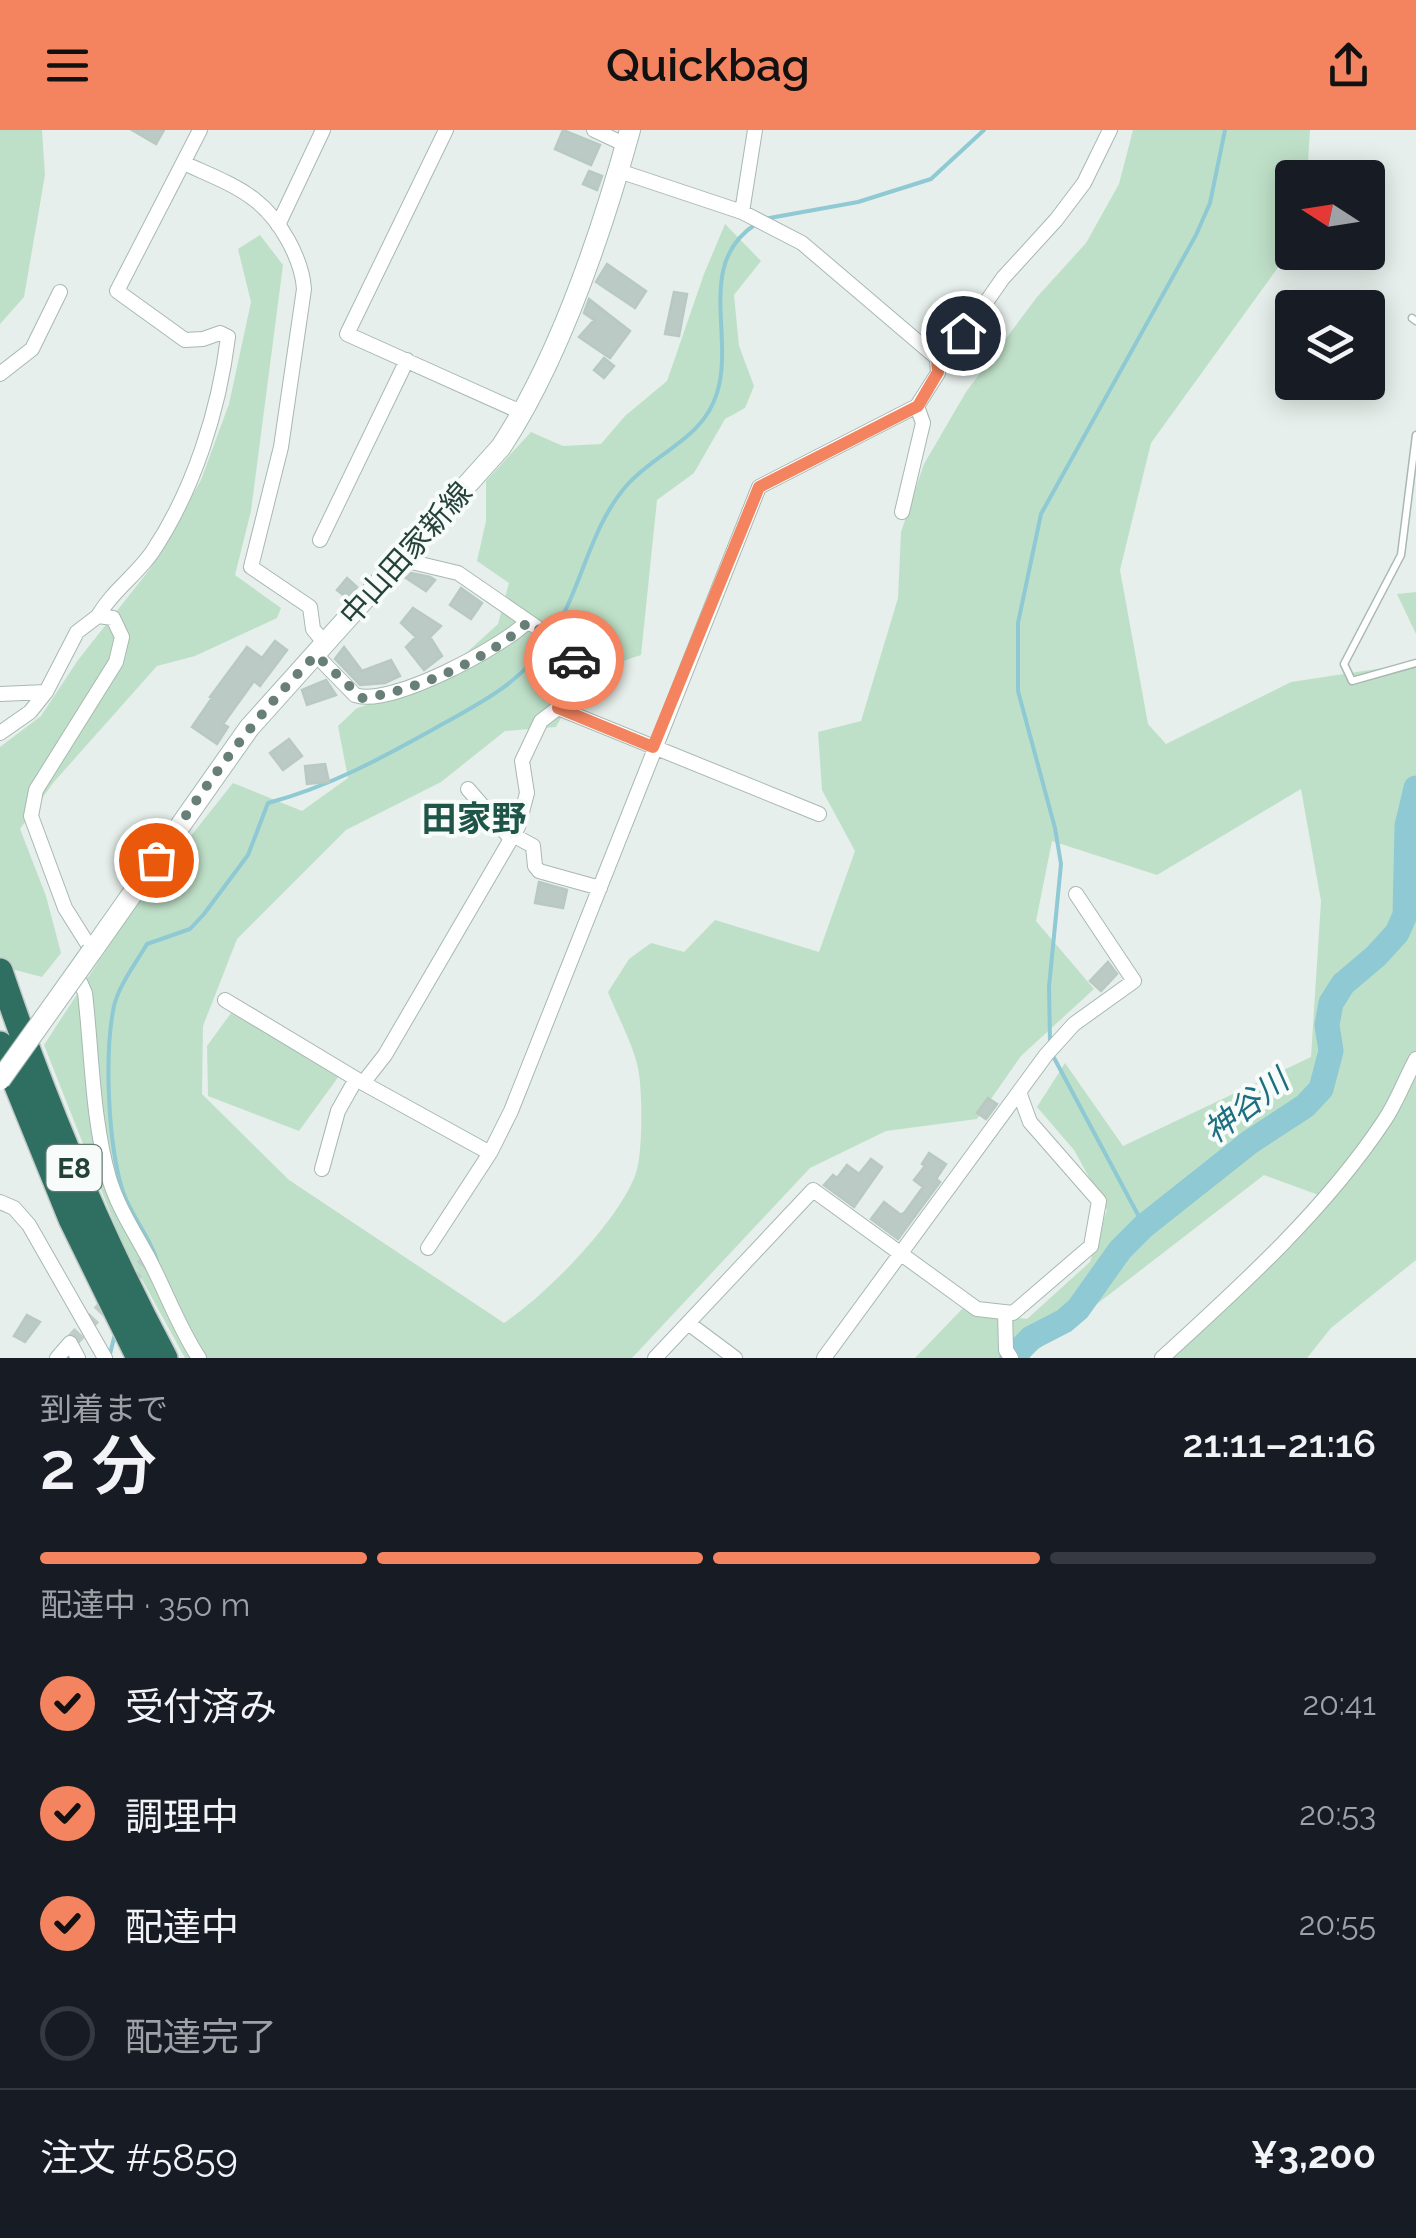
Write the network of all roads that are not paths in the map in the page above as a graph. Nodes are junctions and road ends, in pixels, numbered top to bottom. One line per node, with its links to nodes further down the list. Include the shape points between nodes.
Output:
1 (200, 130): 8 (street)
2 (323, 130): 11 (street)
3 (446, 130): 14 (street, via 347,334)
4 (594, 130): 7 (street)
5 (754, 130): 10 (street)
6 (1110, 130): 13 (street, via 1056,220 1003,278 948,358)
7 (628, 138): 9 (main road, 中山田家新線)
8 (184, 163): 11 (street, via 256,200); 22 (street, via 117,291 185,340 220,333 228,338 223,381 195,468 155,548)
9 (618, 171): 10 (street); 17 (main road, 中山田家新線)
10 (742, 212): 13 (street, via 816,254)
11 (278, 224): 24 (street, via 303,272 304,289 281,447 252,567 310,607)
12 (60, 292): 15 (street, via 32,349)
13 (937, 358): 16 (street, via 938,372)
14 (407, 360): 17 (street); 20 (street)
15 (0, 374)
16 (918, 406): 19 (street, via 923,423); 30 (street, via 759,487)
17 (523, 413): 21 (main road, 中山田家新線, via 502,447)
18 (1416, 435): 25 (lane, via 1401,555 1344,664 1352,681)
19 (902, 512)
20 (320, 540)
21 (399, 559): 23 (street, via 458,573); 24 (main road, 中山田家新線)
22 (98, 616): 26 (street, via 77,632); 36 (street, via 113,618 122,637 116,662 36,790 31,816 65,908)
23 (528, 622): 24 (street, via 462,666 377,696 355,694); 28 (street, via 574,656 576,673)
24 (321, 650): 36 (main road, 中山田家新線, via 249,728)
25 (1416, 663)
26 (46, 692): 27 (street); 29 (street)
27 (0, 694)
28 (558, 708): 30 (street); 33 (street, via 541,721 522,761 527,793)
29 (0, 733)
30 (653, 747): 32 (street); 34 (street)
31 (468, 790): 33 (street)
32 (819, 814)
33 (512, 837): 34 (street, via 533,846 539,870); 43 (street, via 385,1055)
34 (600, 888): 45 (street)
35 (1076, 894): 44 (street, via 1134,981 1074,1024)
36 (92, 951): 38 (main road, 中山田家新線, bridge)
37 (0, 971): 56 (highway, E8, via 92,1211)
38 (76, 973): 42 (main road, 中山田家新線, bridge); 57 (street, via 85,993 110,1178)
39 (225, 1000): 43 (street)
40 (0, 1044): 55 (highway, E8, via 71,1219)
41 (1416, 1059): 62 (street, via 1387,1117 1346,1172)
42 (0, 1080)
43 (360, 1081): 45 (street); 46 (street, via 338,1111)
44 (1019, 1092): 49 (street); 50 (street, via 1030,1122 1099,1202 1090,1246 1013,1313)
45 (490, 1153): 48 (street)
46 (322, 1168)
47 (0, 1202): 54 (street, via 29,1225)
48 (428, 1248)
49 (900, 1254): 50 (street, via 977,1308); 51 (street, via 813,1190); 60 (street)
50 (1005, 1312): 61 (street)
51 (688, 1323): 58 (street); 59 (street)
52 (58, 1358): 53 (street, via 70,1343)
53 (78, 1358)
54 (105, 1358)
55 (139, 1358)
56 (165, 1358)
57 (199, 1358)
58 (655, 1358)
59 (734, 1358)
60 (824, 1358)
61 (1011, 1358)
62 (1162, 1358)

